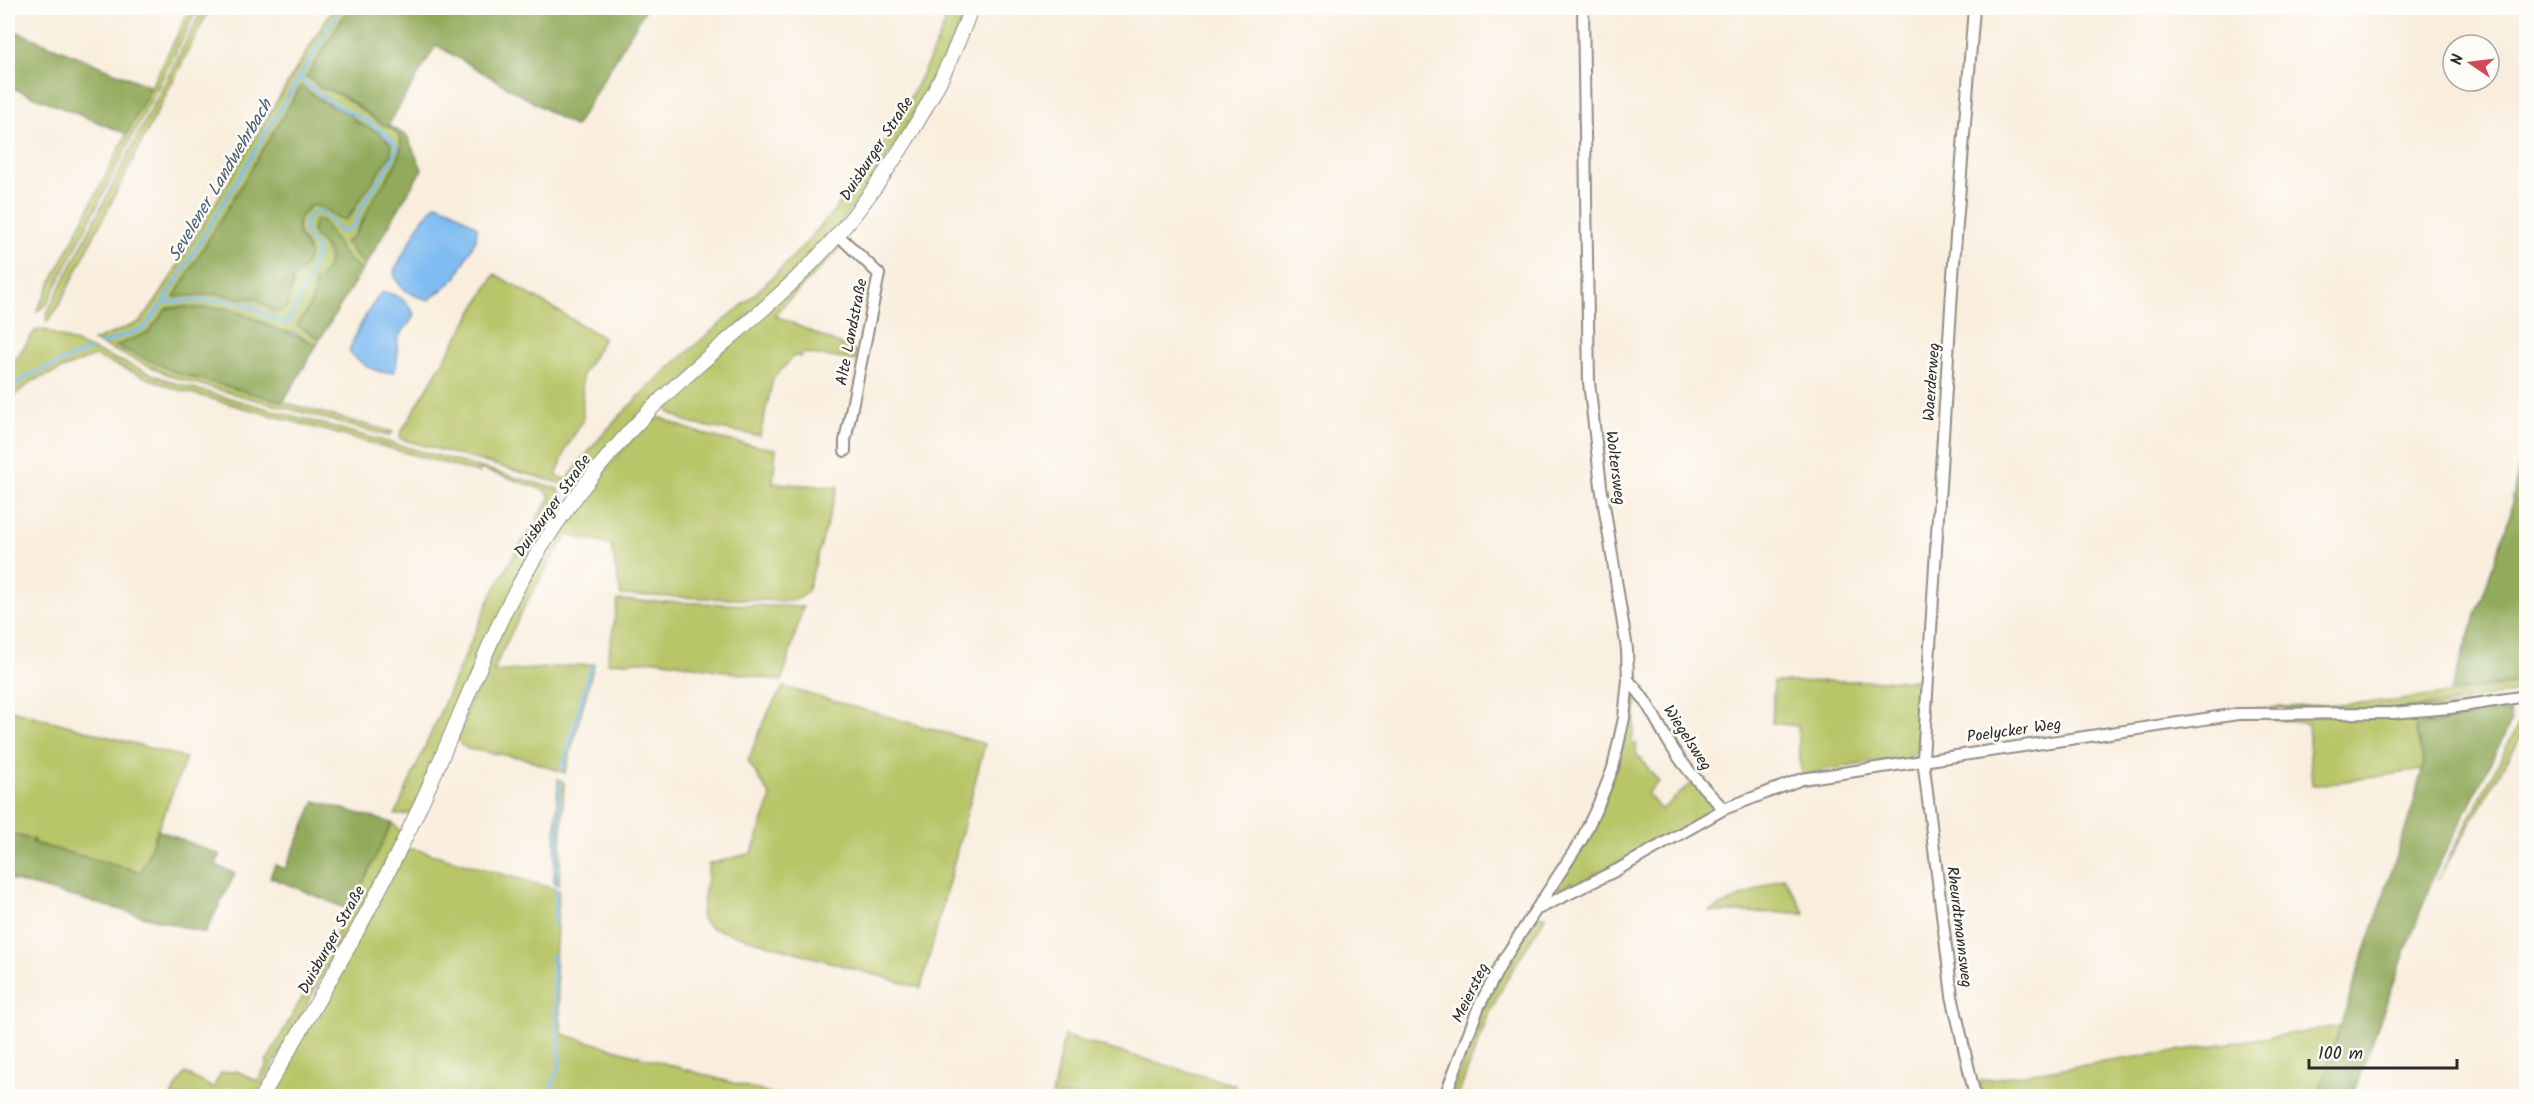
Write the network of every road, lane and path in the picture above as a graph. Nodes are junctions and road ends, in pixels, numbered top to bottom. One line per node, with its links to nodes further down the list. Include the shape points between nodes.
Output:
1 (971, 8): 4 (main road, Duisburger Straße, via 926,104 880,180)
2 (1584, 8): 6 (street, Woltersweg, via 1589,382 1627,649)
3 (1974, 8): 8 (street, Waerderweg)
4 (838, 235): 5 (street, Alte Landstraße, via 879,274); 11 (main road, Duisburger Straße, via 778,296 650,410 578,493 536,555 490,644 403,842)
5 (845, 451)
6 (1628, 680): 9 (street, Wiegelsweg, via 1640,691 1694,779); 10 (street, Woltersweg, via 1613,768 1600,801 1582,839)
7 (2526, 696): 8 (street, Poelycker Weg, via 2392,713 2238,714)
8 (1923, 759): 9 (street, Poelycker Weg, via 1802,779); 13 (street, Rheurdtmannsweg, via 1952,996)
9 (1724, 809): 10 (street, Poelycker Weg)
10 (1537, 910): 12 (street, Meiersteg, via 1479,1006)
11 (262, 1096)
12 (1445, 1096)
13 (1975, 1096)

